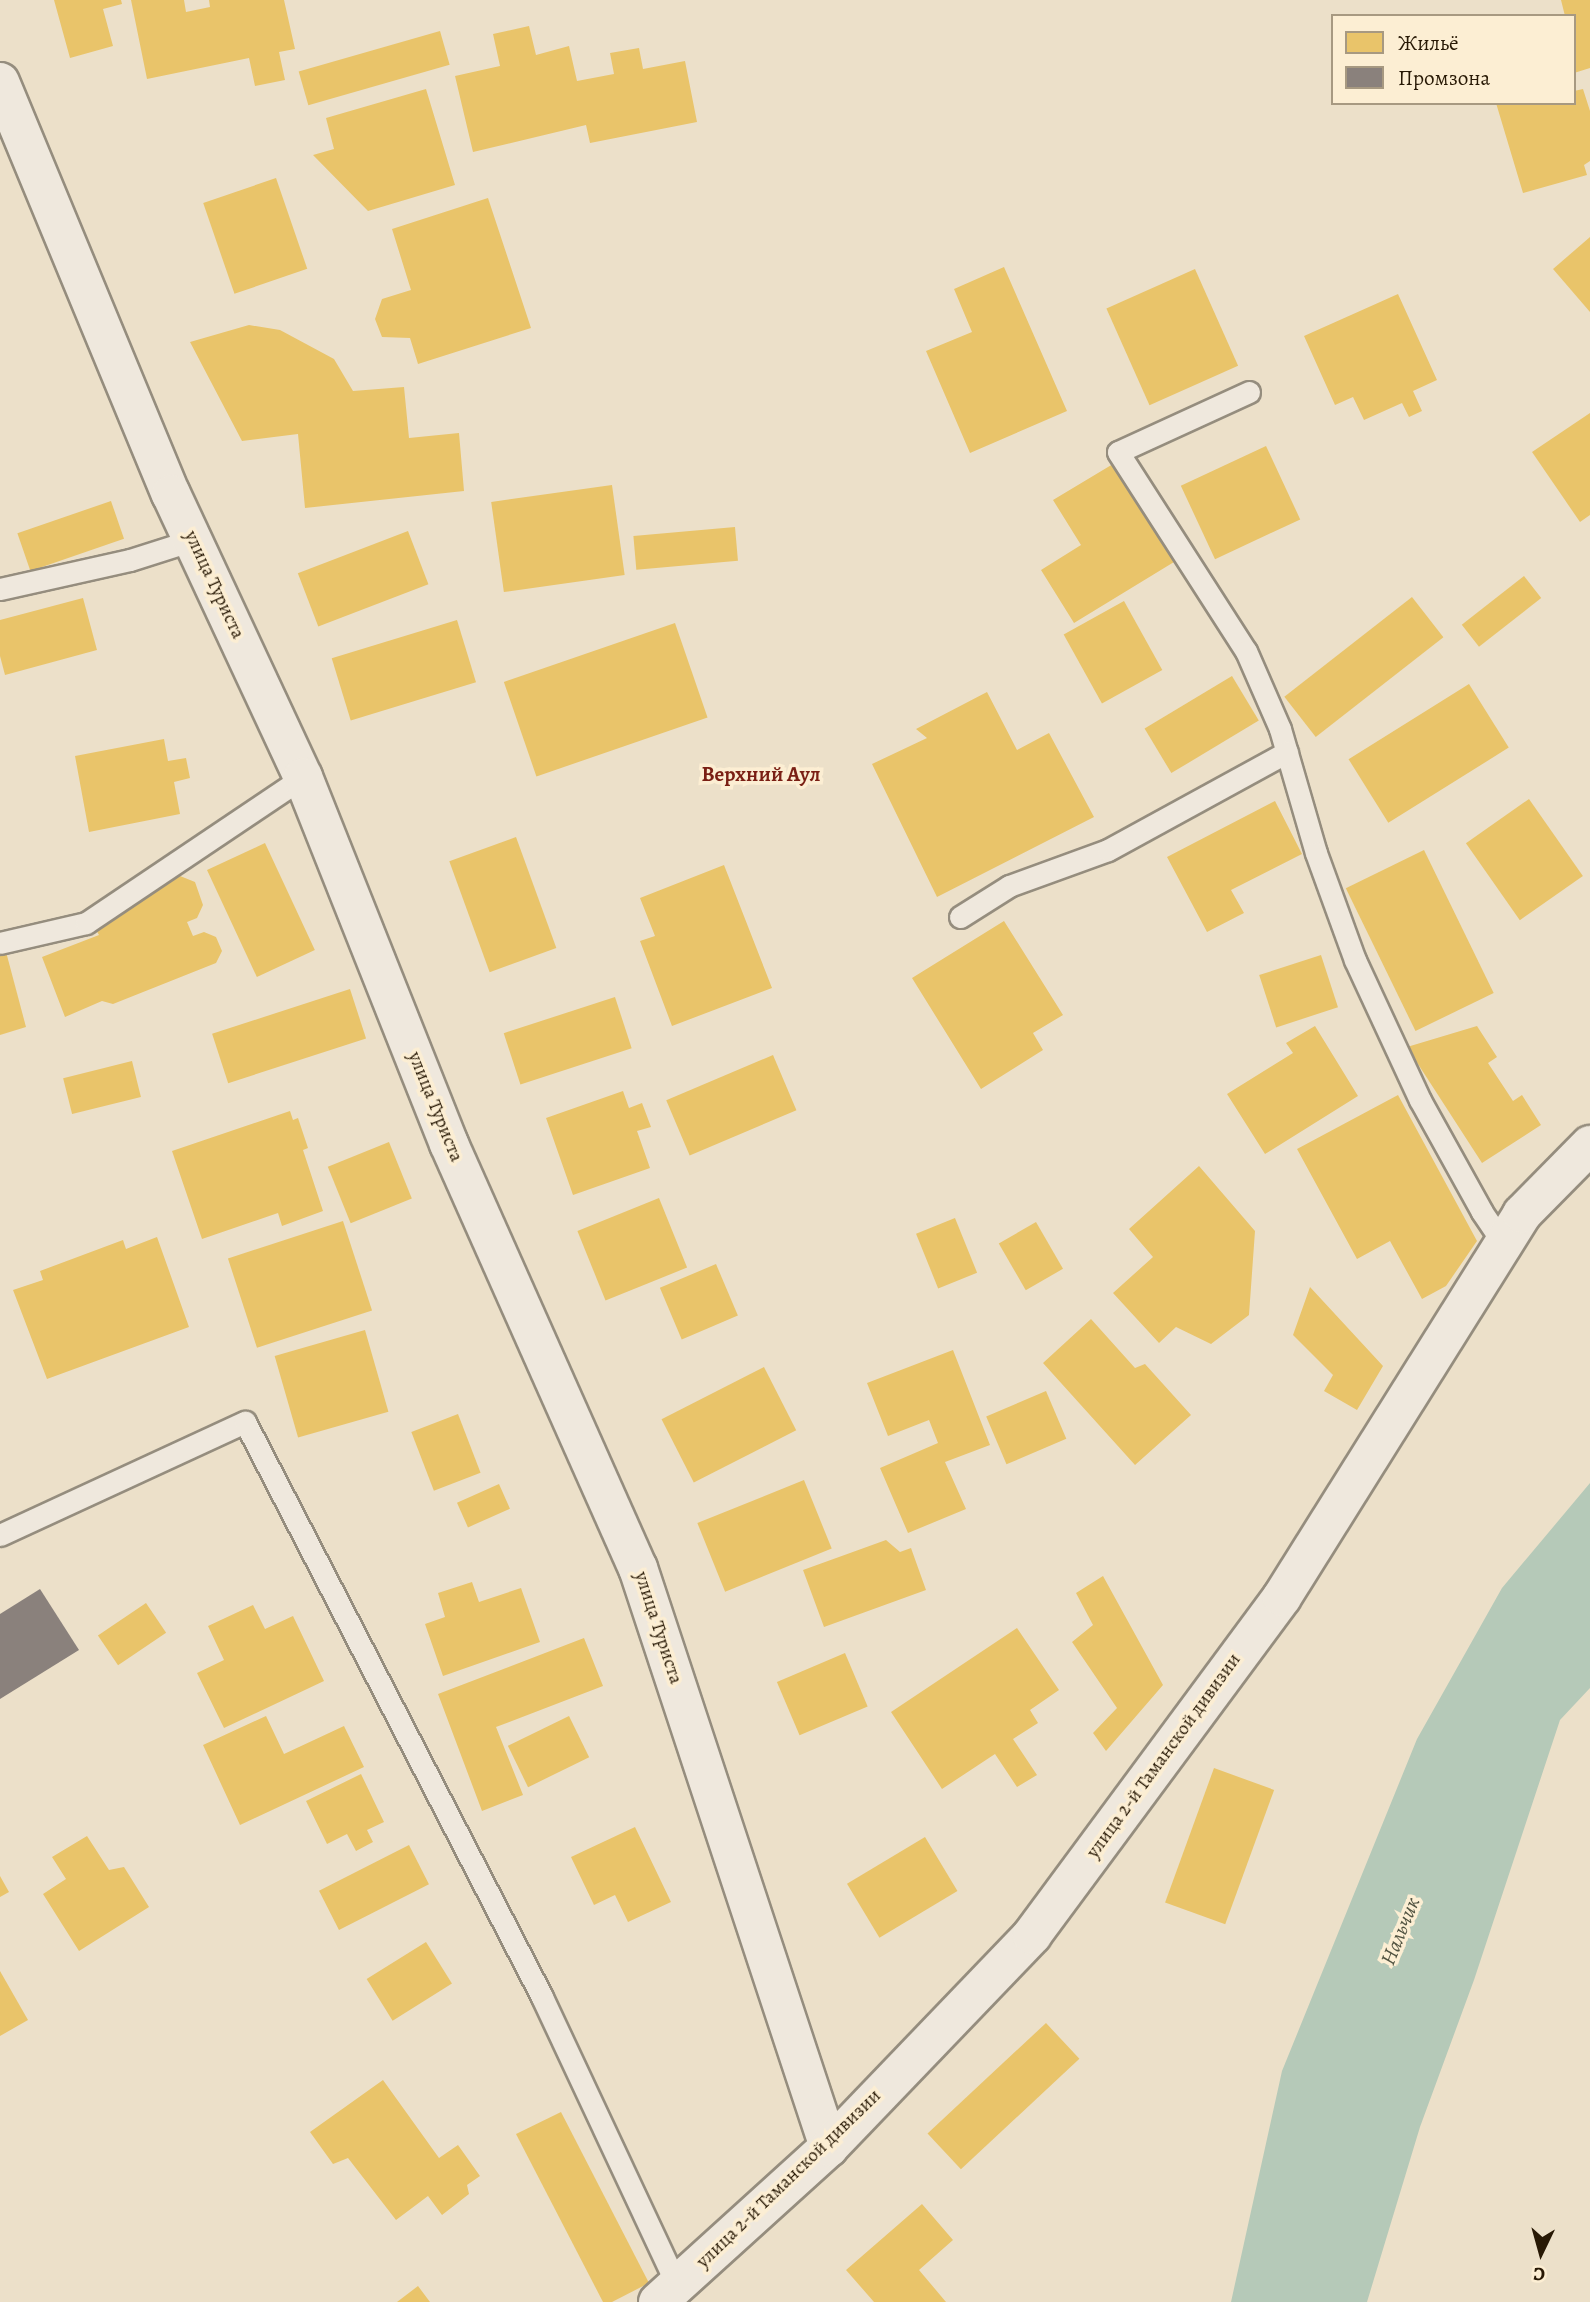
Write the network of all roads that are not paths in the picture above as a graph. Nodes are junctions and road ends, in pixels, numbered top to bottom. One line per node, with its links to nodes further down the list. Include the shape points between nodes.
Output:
1 (0, 82): 3 (street, улица Туриста)
2 (1249, 392): 5 (lane, via 1118,452 1247,651)
3 (193, 540): 4 (lane, via 130,560); 6 (street, улица Туриста)
4 (0, 589)
5 (1287, 752): 7 (lane, via 1108,850 1009,886); 10 (lane, via 1316,853 1355,960 1420,1100)
6 (303, 777): 8 (lane, via 86,923); 12 (street, улица Туриста, via 449,1144 638,1568)
7 (960, 917)
8 (0, 943)
9 (1590, 1145): 10 (street, улица 2-й Таманской дивизии, via 1522,1214)
10 (1503, 1243): 12 (street, улица 2-й Таманской дивизии, via 1282,1597 1032,1935)
11 (0, 1535): 13 (lane, via 245,1422 542,1997)
12 (829, 2147): 13 (street, улица 2-й Таманской дивизии)
13 (668, 2293)

